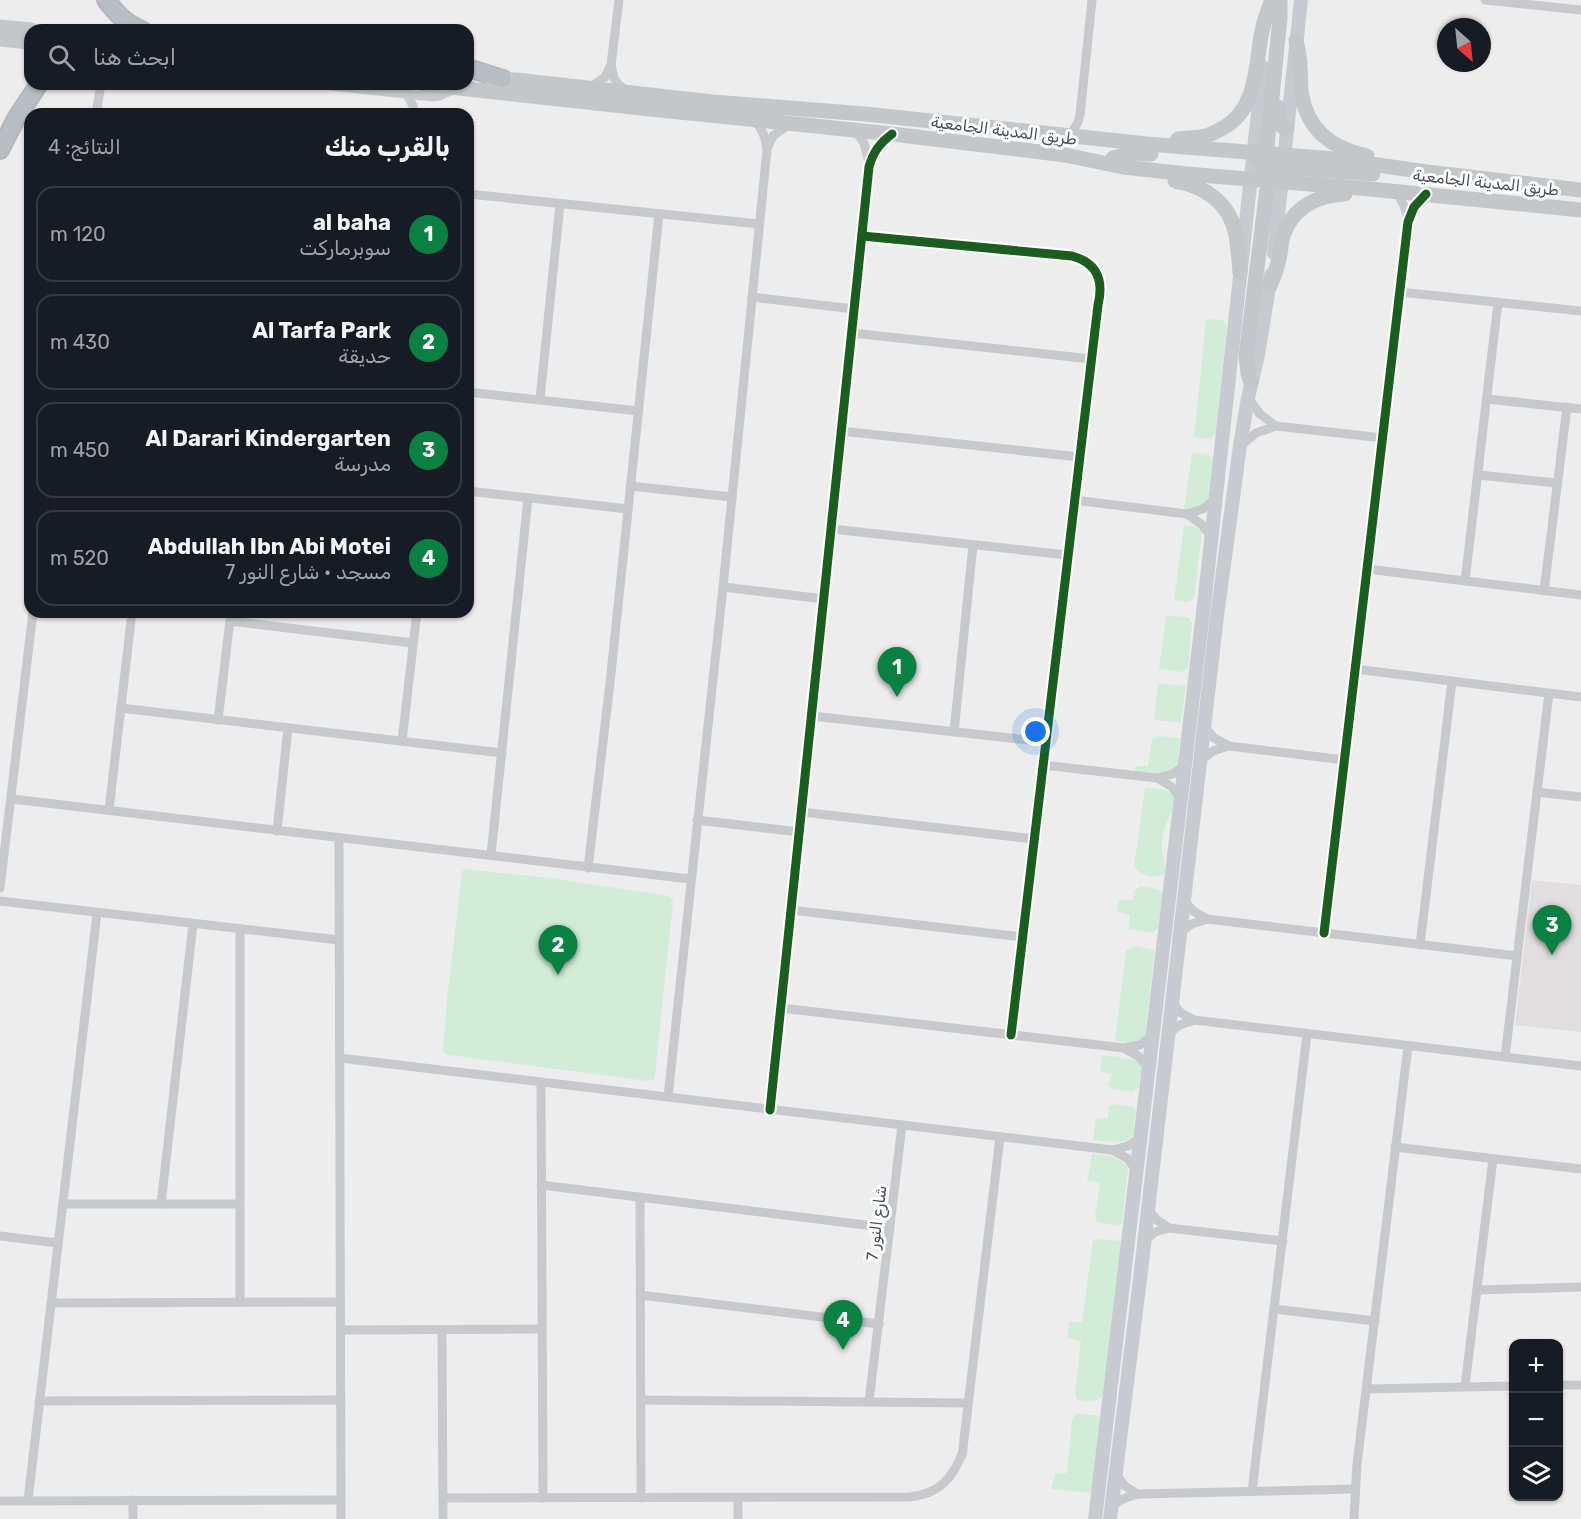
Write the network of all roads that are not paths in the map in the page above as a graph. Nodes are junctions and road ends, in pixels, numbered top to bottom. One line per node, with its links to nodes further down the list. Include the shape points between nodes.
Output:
1 (106, 0): 8 (highway)
2 (618, 0): 14 (street)
3 (1092, 0): 29 (street)
4 (1301, 0): 12 (main road)
5 (1485, 0): 7 (street)
6 (1277, 1): 33 (main road, via 1284,15 1285,34 1277,118); 37 (main road, via 1262,31 1250,96 1236,118 1202,137); 43 (main road); 43 (main road, via 1263,67)
7 (1581, 10)
8 (130, 24)
9 (0, 27): 10 (main road)
10 (24, 29)
11 (0, 39): 13 (main road)
12 (1296, 40): 33 (main road); 44 (main road, via 1305,111 1323,136 1349,151 1412,164)
13 (24, 41)
14 (611, 65): 19 (street, via 605,77); 24 (street, via 618,84)
15 (474, 70): 16 (highway)
16 (503, 79): 17 (main road, طريق المدينة الجامعية); 19 (main road, طريق المدينة الجامعية)
17 (474, 81)
18 (474, 83): 30 (main road, طريق المدينة الجامعية)
19 (588, 89): 24 (main road, طريق المدينة الجامعية)
20 (35, 90): 38 (highway)
21 (100, 90): 26 (street)
22 (369, 90): 25 (street)
23 (424, 90): 25 (street); 28 (street)
24 (628, 93): 35 (main road, طريق المدينة الجامعية)
25 (407, 94): 27 (street)
26 (97, 108)
27 (412, 108)
28 (416, 108)
29 (1080, 115): 35 (street); 36 (street)
30 (754, 120): 31 (main road, طريق المدينة الجامعية); 39 (street, via 765,136)
31 (790, 123): 32 (main road, طريق المدينة الجامعية); 39 (street, via 773,136)
32 (854, 129): 34 (main road, طريق المدينة الجامعية); 42 (street, via 864,143)
33 (1287, 129): 43 (main road)
34 (892, 134): 41 (main road, طريق المدينة الجامعية); 42 (street, via 879,145)
35 (1070, 136): 36 (main road, طريق المدينة الجامعية)
36 (1088, 138): 37 (main road, طريق المدينة الجامعية)
37 (1147, 144): 40 (main road, طريق المدينة الجامعية)
38 (0, 150)
39 (767, 150): 54 (street)
40 (1223, 150): 41 (main road, via 1220,159 1133,153); 43 (main road, طريق المدينة الجامعية)
41 (1118, 162): 43 (main road, طريق المدينة الجامعية); 56 (main road, via 1146,176 1195,186 1221,203 1236,232)
42 (869, 167): 55 (street)
43 (1268, 169): 44 (main road, via 1397,176); 45 (main road, طريق المدينة الجامعية); 56 (main road); 57 (main road); 65 (main road, via 1246,356)
44 (1427, 172): 46 (main road, طريق المدينة الجامعية)
45 (1370, 189): 47 (main road, طريق المدينة الجامعية); 57 (main road, via 1325,196 1294,215 1283,235)
46 (1581, 190)
47 (1396, 191): 48 (main road, طريق المدينة الجامعية); 53 (street)
48 (1426, 194): 51 (main road, طريق المدينة الجامعية); 53 (street, via 1414,207)
49 (474, 195): 50 (street)
50 (560, 204): 52 (street); 67 (street)
51 (1581, 210)
52 (659, 214): 54 (street); 71 (street)
53 (1408, 222): 58 (street)
54 (759, 224): 59 (street)
55 (862, 236): 61 (street); 64 (street, via 1072,256 1085,261 1095,271 1101,288)
56 (1240, 273): 83 (main road)
57 (1270, 286): 65 (main road)
58 (1400, 292): 60 (street); 74 (street)
59 (752, 297): 61 (street); 81 (street)
60 (1498, 302): 62 (street); 68 (street)
61 (854, 309): 63 (street)
62 (1581, 311)
63 (852, 333): 64 (street); 73 (street)
64 (1091, 359): 76 (street)
65 (1250, 390): 72 (street, via 1260,414); 75 (main road)
66 (474, 393): 67 (street)
67 (540, 399): 71 (street)
68 (1486, 399): 69 (street); 77 (street)
69 (1567, 407): 70 (street); 78 (street)
70 (1581, 409)
71 (638, 411): 79 (street)
72 (1276, 426): 74 (street); 75 (street, via 1256,433)
73 (842, 431): 76 (street); 87 (street)
74 (1383, 438): 91 (street)
75 (1240, 446): 111 (main road)
76 (1079, 456): 84 (street)
77 (1478, 475): 78 (street); 92 (street)
78 (1557, 483): 94 (street)
79 (630, 486): 81 (street); 85 (street)
80 (474, 492): 82 (street)
81 (732, 497): 93 (street)
82 (528, 498): 85 (street); 117 (street)
83 (1215, 499): 86 (street, via 1203,509); 88 (main road)
84 (1074, 500): 86 (street); 90 (street)
85 (628, 509): 135 (street)
86 (1187, 514): 88 (street)
87 (832, 529): 89 (street); 96 (street)
88 (1211, 536): 103 (main road)
89 (973, 545): 90 (street); 113 (street)
90 (1067, 555): 115 (street)
91 (1367, 569): 92 (street); 104 (street)
92 (1465, 581): 94 (street)
93 (723, 587): 96 (street); 129 (street)
94 (1544, 591): 95 (street)
95 (1581, 595)
96 (824, 598): 109 (street)
97 (32, 618): 125 (street)
98 (131, 618): 108 (street)
99 (230, 618): 110 (street)
100 (237, 618): 102 (street)
101 (416, 618): 102 (street)
102 (413, 643): 114 (street)
103 (1197, 655): 111 (main road, via 1204,663); 121 (main road)
104 (1355, 669): 105 (street); 118 (street)
105 (1452, 681): 106 (street); 149 (street)
106 (1549, 693): 107 (street); 123 (street)
107 (1581, 696)
108 (122, 708): 110 (street); 127 (street)
109 (812, 716): 113 (street); 128 (street)
110 (218, 720): 112 (street)
111 (1204, 720): 116 (street, via 1214,738); 119 (main road)
112 (288, 728): 114 (street); 130 (street)
113 (954, 732): 115 (street)
114 (402, 741): 117 (street)
115 (1046, 742): 120 (street)
116 (1229, 746): 118 (street); 119 (street)
117 (502, 753): 134 (street)
118 (1345, 760): 146 (street)
119 (1200, 761): 138 (main road)
120 (1043, 765): 122 (street); 133 (street)
121 (1185, 765): 122 (street, via 1173,774); 126 (main road)
122 (1157, 778): 126 (street, via 1172,787)
123 (1537, 792): 124 (street); 150 (street)
124 (1581, 797)
125 (12, 799): 127 (street); 137 (street)
126 (1181, 800): 157 (main road)
127 (109, 810): 130 (street)
128 (802, 812): 131 (street); 133 (street)
129 (697, 820): 131 (street); 136 (street)
130 (277, 831): 132 (street)
131 (799, 832): 140 (street)
132 (339, 838): 134 (street); 148 (street)
133 (1034, 839): 147 (street)
134 (491, 855): 135 (street)
135 (588, 868): 136 (street)
136 (690, 879): 165 (street)
137 (0, 888)
138 (1183, 899): 142 (street); 145 (main road)
139 (0, 901): 141 (street)
140 (791, 910): 147 (street); 152 (street)
141 (97, 913): 143 (street); 177 (street)
142 (1207, 919): 145 (street); 146 (street)
143 (193, 924): 144 (street); 178 (street)
144 (240, 929): 148 (street); 179 (street)
145 (1179, 933): 151 (main road)
146 (1324, 933): 149 (street)
147 (1023, 937): 156 (street)
148 (339, 940): 161 (street)
149 (1420, 945): 150 (street)
150 (1517, 956): 160 (street)
151 (1171, 1001): 153 (street); 154 (main road)
152 (781, 1008): 156 (street); 166 (street)
153 (1194, 1020): 154 (street); 155 (street)
154 (1167, 1034): 180 (main road)
155 (1307, 1034): 158 (street); 186 (street)
156 (1011, 1035): 159 (street)
157 (1152, 1036): 159 (street, via 1140,1045); 163 (main road)
158 (1408, 1046): 160 (street); 170 (street)
159 (1124, 1048): 163 (street)
160 (1505, 1057): 162 (street)
161 (340, 1058): 164 (street); 193 (street)
162 (1581, 1066)
163 (1149, 1068): 169 (main road)
164 (541, 1082): 165 (street); 175 (street)
165 (668, 1097): 166 (street)
166 (770, 1110): 167 (street)
167 (902, 1125): 168 (street); 181 (street, شارع النور 7)
168 (1000, 1137): 171 (street); 210 (street)
169 (1141, 1137): 171 (street); 174 (main road)
170 (1395, 1147): 172 (street); 196 (street)
171 (1112, 1150): 174 (street, via 1127,1158)
172 (1493, 1159): 173 (street); 190 (street)
173 (1581, 1169)
174 (1137, 1171): 184 (main road)
175 (541, 1185): 176 (street); 198 (street)
176 (640, 1197): 181 (street); 191 (street)
177 (63, 1204): 178 (street); 187 (street)
178 (161, 1204): 179 (street)
179 (240, 1204): 192 (street)
180 (1148, 1209): 182 (street); 185 (main road)
181 (890, 1228): 197 (street, شارع النور 7)
182 (1169, 1228): 185 (street); 186 (street)
183 (0, 1236): 187 (street)
184 (1129, 1237): 188 (main road, via 1132,1278); 228 (main road)
185 (1144, 1241): 188 (main road)
186 (1283, 1241): 195 (street)
187 (58, 1243): 194 (street)
188 (1140, 1279): 211 (main road)
189 (1581, 1287): 190 (street)
190 (1477, 1290): 203 (street)
191 (640, 1295): 197 (street); 207 (street)
192 (240, 1302): 193 (street); 194 (street)
193 (340, 1302): 199 (street)
194 (51, 1303): 208 (street)
195 (1274, 1309): 196 (street); 213 (street)
196 (1375, 1321): 205 (street)
197 (879, 1324): 209 (street, شارع النور 7)
198 (542, 1329): 200 (street); 216 (street)
199 (341, 1330): 200 (street); 206 (street)
200 (442, 1330): 215 (street)
201 (1563, 1385): 202 (street)
202 (1581, 1385)
203 (1465, 1386): 204 (street); 205 (street)
204 (1509, 1386)
205 (1366, 1389): 212 (street)
206 (341, 1400): 208 (street); 221 (street)
207 (640, 1400): 209 (street); 217 (street)
208 (39, 1401): 219 (street)
209 (869, 1402): 210 (street)
210 (968, 1403): 218 (street, via 960,1472 936,1496)
211 (1115, 1474): 214 (street); 223 (main road)
212 (1355, 1489): 213 (street); 229 (street)
213 (1252, 1491): 214 (street)
214 (1137, 1494): 223 (street, via 1123,1499)
215 (443, 1498): 216 (street); 226 (street)
216 (543, 1498): 217 (street)
217 (642, 1498): 218 (street)
218 (738, 1498): 227 (street)
219 (27, 1500): 220 (street); 222 (street)
220 (133, 1500): 221 (street); 224 (street)
221 (341, 1500): 225 (street)
222 (0, 1501)
223 (1110, 1513)
224 (133, 1519)
225 (341, 1519)
226 (443, 1519)
227 (738, 1519)
228 (1095, 1519)
229 (1354, 1519)

